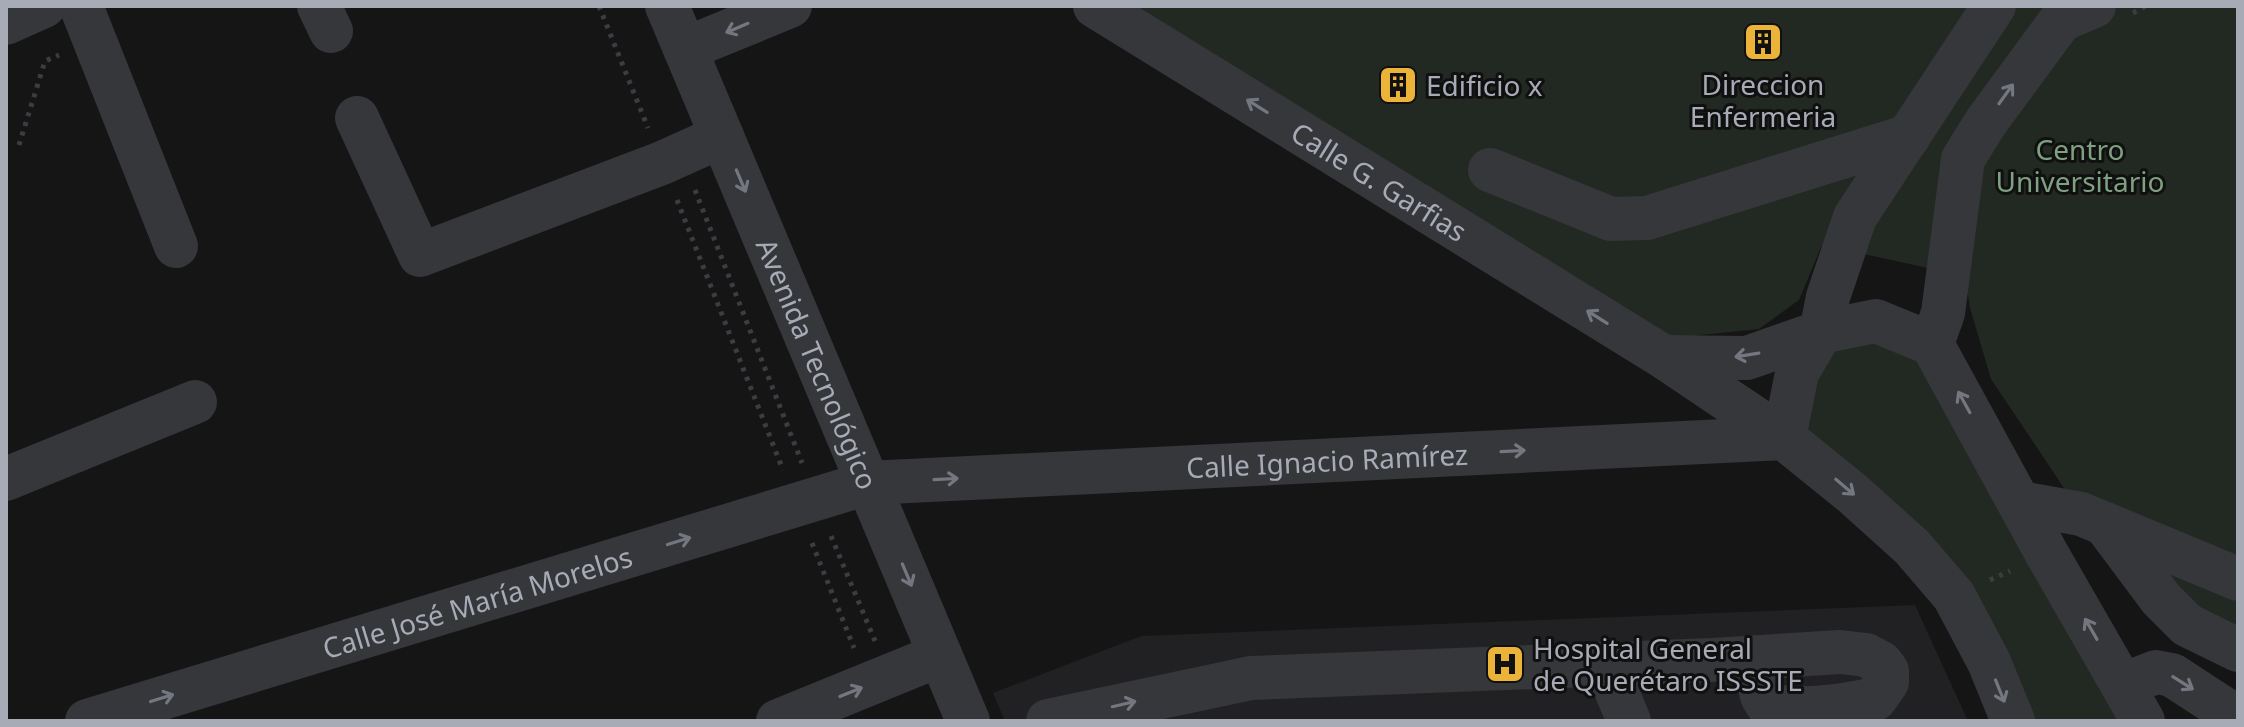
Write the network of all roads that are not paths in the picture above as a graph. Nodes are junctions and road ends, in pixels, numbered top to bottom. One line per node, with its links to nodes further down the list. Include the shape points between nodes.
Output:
1 (44, 6): 8 (street)
2 (81, 6): 15 (street)
3 (667, 6): 9 (street, Avenida Tecnológico)
4 (790, 6): 9 (street, one-way to 9)
5 (1095, 6): 18 (street, Calle G. Garfias, one-way to 5)
6 (1994, 6): 12 (street)
7 (2094, 6): 13 (street, one-way to 7, via 2061,20)
8 (6, 23)
9 (685, 49): 11 (street, Avenida Tecnológico)
10 (357, 118): 11 (street, via 420,255)
11 (722, 136): 22 (street, Avenida Tecnológico, one-way to 22)
12 (1909, 136): 13 (street, via 1938,158); 14 (street, via 1647,218 1611,219); 16 (street, via 1855,217)
13 (1963, 159): 17 (street, via 1943,313)
14 (1490, 170)
15 (176, 246)
16 (1821, 332): 17 (street, via 1876,321); 18 (street, one-way to 18, via 1747,358); 20 (street, via 1797,373)
17 (1932, 344): 23 (street, one-way to 17)
18 (1664, 357): 20 (street, Calle G. Garfias)
19 (195, 402): 21 (street)
20 (1784, 438): 22 (street, Calle Ignacio Ramírez, one-way to 20); 39 (street, Calle G. Garfias, one-way to 39, via 1912,547 1954,596)
21 (6, 479)
22 (868, 483): 27 (street, Avenida Tecnológico, one-way to 27); 32 (street, Calle José María Morelos, one-way to 22)
23 (2020, 503): 24 (street); 30 (street, one-way to 23)
24 (2105, 524): 25 (street); 26 (street, via 2187,625)
25 (2238, 579)
26 (2238, 650)
27 (940, 655): 33 (street, one-way to 27); 34 (street, Avenida Tecnológico)
28 (1605, 664): 29 (street); 37 (street); 38 (street, via 1733,659)
29 (1251, 678): 35 (street, one-way to 29); 36 (street)
30 (2133, 703): 31 (street, one-way to 31, via 2156,672 2172,675)
31 (2238, 718)
32 (87, 721)
33 (778, 721)
34 (968, 721)
35 (1048, 721)
36 (1170, 721)
37 (1629, 721)
38 (1743, 721)
39 (2013, 721)

